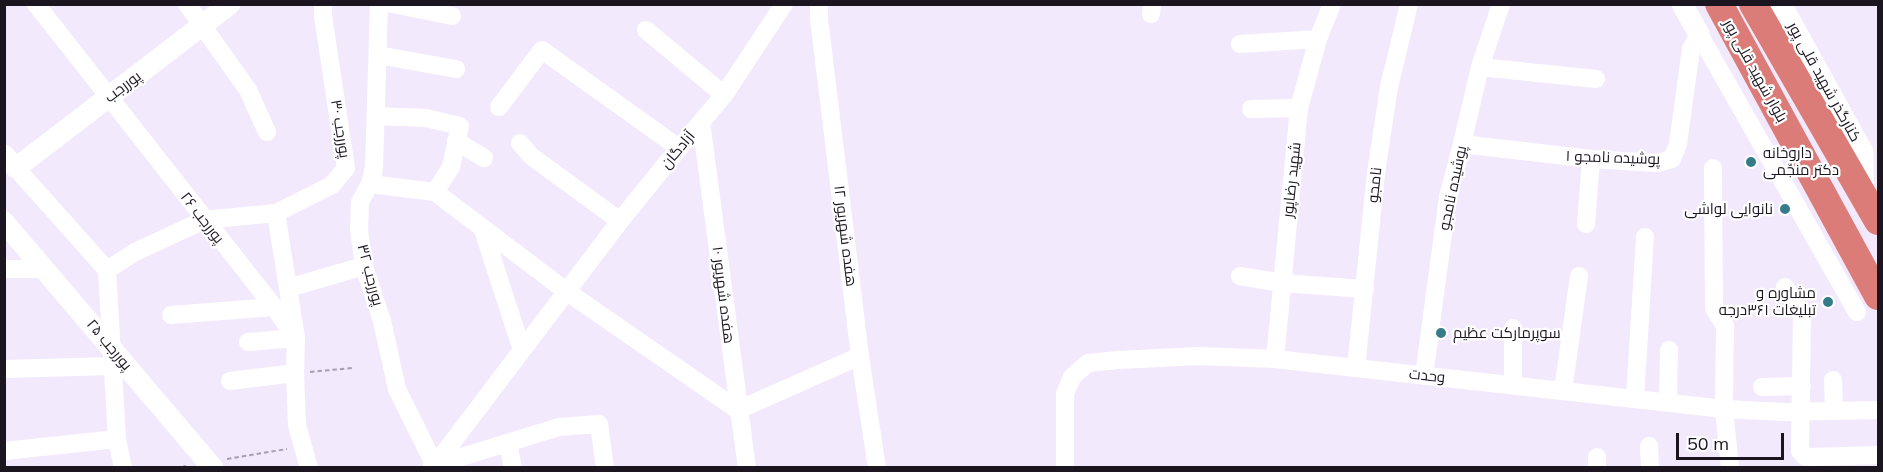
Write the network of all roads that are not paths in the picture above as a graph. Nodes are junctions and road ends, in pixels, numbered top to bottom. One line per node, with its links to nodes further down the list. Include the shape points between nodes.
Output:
1 (36, 4): 28 (street, پوررجب ۲۶)
2 (187, 4): 17 (street)
3 (230, 4): 17 (street, پوررجب)
4 (323, 4): 45 (street, پوررجب ۳۰, via 346,168 332,185)
5 (379, 4): 22 (street, پوررجب ۳۲)
6 (393, 4): 16 (street)
7 (784, 4): 27 (street, آزادگان)
8 (819, 4): 72 (street, هفده شهریور ۱۲)
9 (1332, 4): 20 (street, شهید رضاپور)
10 (1408, 4): 62 (street, نامجو, via 1389,87 1376,173)
11 (1501, 4): 23 (street, پوشیده نامجو)
12 (1682, 4): 19 (street)
13 (1753, 4): 26 (highway, بلوار شهید قلی پور)
14 (1781, 4): 26 (street, کنارگذر شهید قلی پور)
15 (1723, 12): 19 (street); 64 (highway, بلوار شهید قلی پور)
16 (452, 16)
17 (201, 27): 28 (street, پوررجب); 34 (street, via 248,90)
18 (646, 30): 27 (street)
19 (1699, 34): 40 (street, پوشیده نامجو ۱, via 1691,49 1678,144 1672,159 1657,163); 64 (street)
20 (1318, 39): 21 (street); 30 (street, شهید رضاپور)
21 (1240, 44)
22 (378, 55): 24 (street); 32 (street, پوررجب ۳۲)
23 (1480, 67): 25 (street); 37 (street, پوشیده نامجو)
24 (456, 69)
25 (1596, 79)
26 (1815, 89): 48 (highway, بلوار شهید قلی پور)
27 (724, 95): 33 (street, آزادگان)
28 (109, 98): 41 (street, پوررجب); 46 (street, پوررجب ۲۶)
29 (499, 107): 38 (street, via 542,50)
30 (1299, 108): 31 (street); 59 (street, شهید رضاپور)
31 (1251, 109)
32 (376, 116): 35 (street, via 426,118); 43 (street, پوررجب ۳۲)
33 (701, 122): 38 (street, آزادگان); 88 (street, هفده شهریور ۱۰)
34 (267, 132)
35 (458, 134): 39 (street); 44 (street, via 451,166)
36 (520, 143): 47 (street, via 531,156)
37 (1462, 144): 40 (street, پوشیده نامجو ۱); 78 (street, پوشیده نامجو, via 1448,197)
38 (679, 148): 47 (street, آزادگان)
39 (484, 158)
40 (1591, 159): 50 (street)
41 (10, 162): 56 (street)
42 (1713, 168): 87 (street, via 1714,308 1725,326)
43 (370, 184): 44 (street); 53 (street, پوررجب ۳۲, via 360,202)
44 (435, 192): 51 (street)
45 (276, 213): 46 (street, پوررجب ۳۰); 61 (street)
46 (204, 219): 56 (street); 65 (street, پوررجب ۲۶)
47 (620, 221): 63 (street, آزادگان)
48 (1878, 221)
49 (4, 222): 55 (street, پوررجب ۲۵)
50 (1586, 224)
51 (482, 227): 63 (street); 70 (street)
52 (1645, 237): 85 (street)
53 (364, 266): 61 (street); 98 (street, پوررجب ۳۲, via 382,321 397,389)
54 (4, 269): 55 (street)
55 (45, 269): 73 (street, پوررجب ۲۵)
56 (107, 270): 73 (street)
57 (1240, 276): 59 (street)
58 (1579, 276): 84 (street)
59 (1282, 283): 62 (street); 74 (street, شهید رضاپور)
60 (1785, 287): 82 (street, via 1802,314)
61 (288, 288): 68 (street)
62 (1365, 289): 75 (street, نامجو)
63 (566, 291): 70 (street, آزادگان); 88 (street)
64 (1868, 304)
65 (274, 307): 66 (street); 68 (street, پوررجب ۲۶)
66 (171, 315)
67 (1513, 328): 81 (street)
68 (296, 338): 69 (street); 77 (street)
69 (248, 342)
70 (522, 350): 98 (street, آزادگان)
71 (1670, 350): 86 (street)
72 (860, 356): 88 (street); 104 (street, هفده شهریور ۱۲)
73 (112, 357): 76 (street); 92 (street); 97 (street, پوررجب ۲۵)
74 (1275, 359): 75 (street, وحدت); 105 (street, وحدت, via 1199,356 1088,363 1072,377 1065,394)
75 (1356, 368): 78 (street, وحدت)
76 (4, 369)
77 (295, 373): 79 (street); 100 (street, via 297,425)
78 (1424, 376): 81 (street, وحدت)
79 (230, 381)
80 (1833, 381): 90 (street)
81 (1513, 386): 84 (street, وحدت)
82 (1802, 386): 83 (street); 91 (street)
83 (1762, 387)
84 (1563, 391): 85 (street, وحدت)
85 (1635, 399): 86 (street, وحدت)
86 (1668, 403): 87 (street, وحدت)
87 (1724, 409): 91 (street, وحدت); 107 (street)
88 (738, 410): 103 (street, هفده شهریور ۱۰)
89 (1878, 410): 90 (street, وحدت)
90 (1834, 411): 91 (street, وحدت)
91 (1802, 412): 96 (street, via 1800,451 1804,456)
92 (117, 439): 95 (street); 99 (street)
93 (508, 443): 98 (street); 101 (street); 102 (street, via 559,427 599,424)
94 (1649, 446): 106 (street)
95 (4, 451)
96 (1878, 455)
97 (211, 465)
98 (434, 467)
99 (123, 468)
100 (309, 468)
101 (513, 468)
102 (605, 468)
103 (747, 468)
104 (877, 468)
105 (1065, 468)
106 (1650, 468)
107 (1730, 468)

